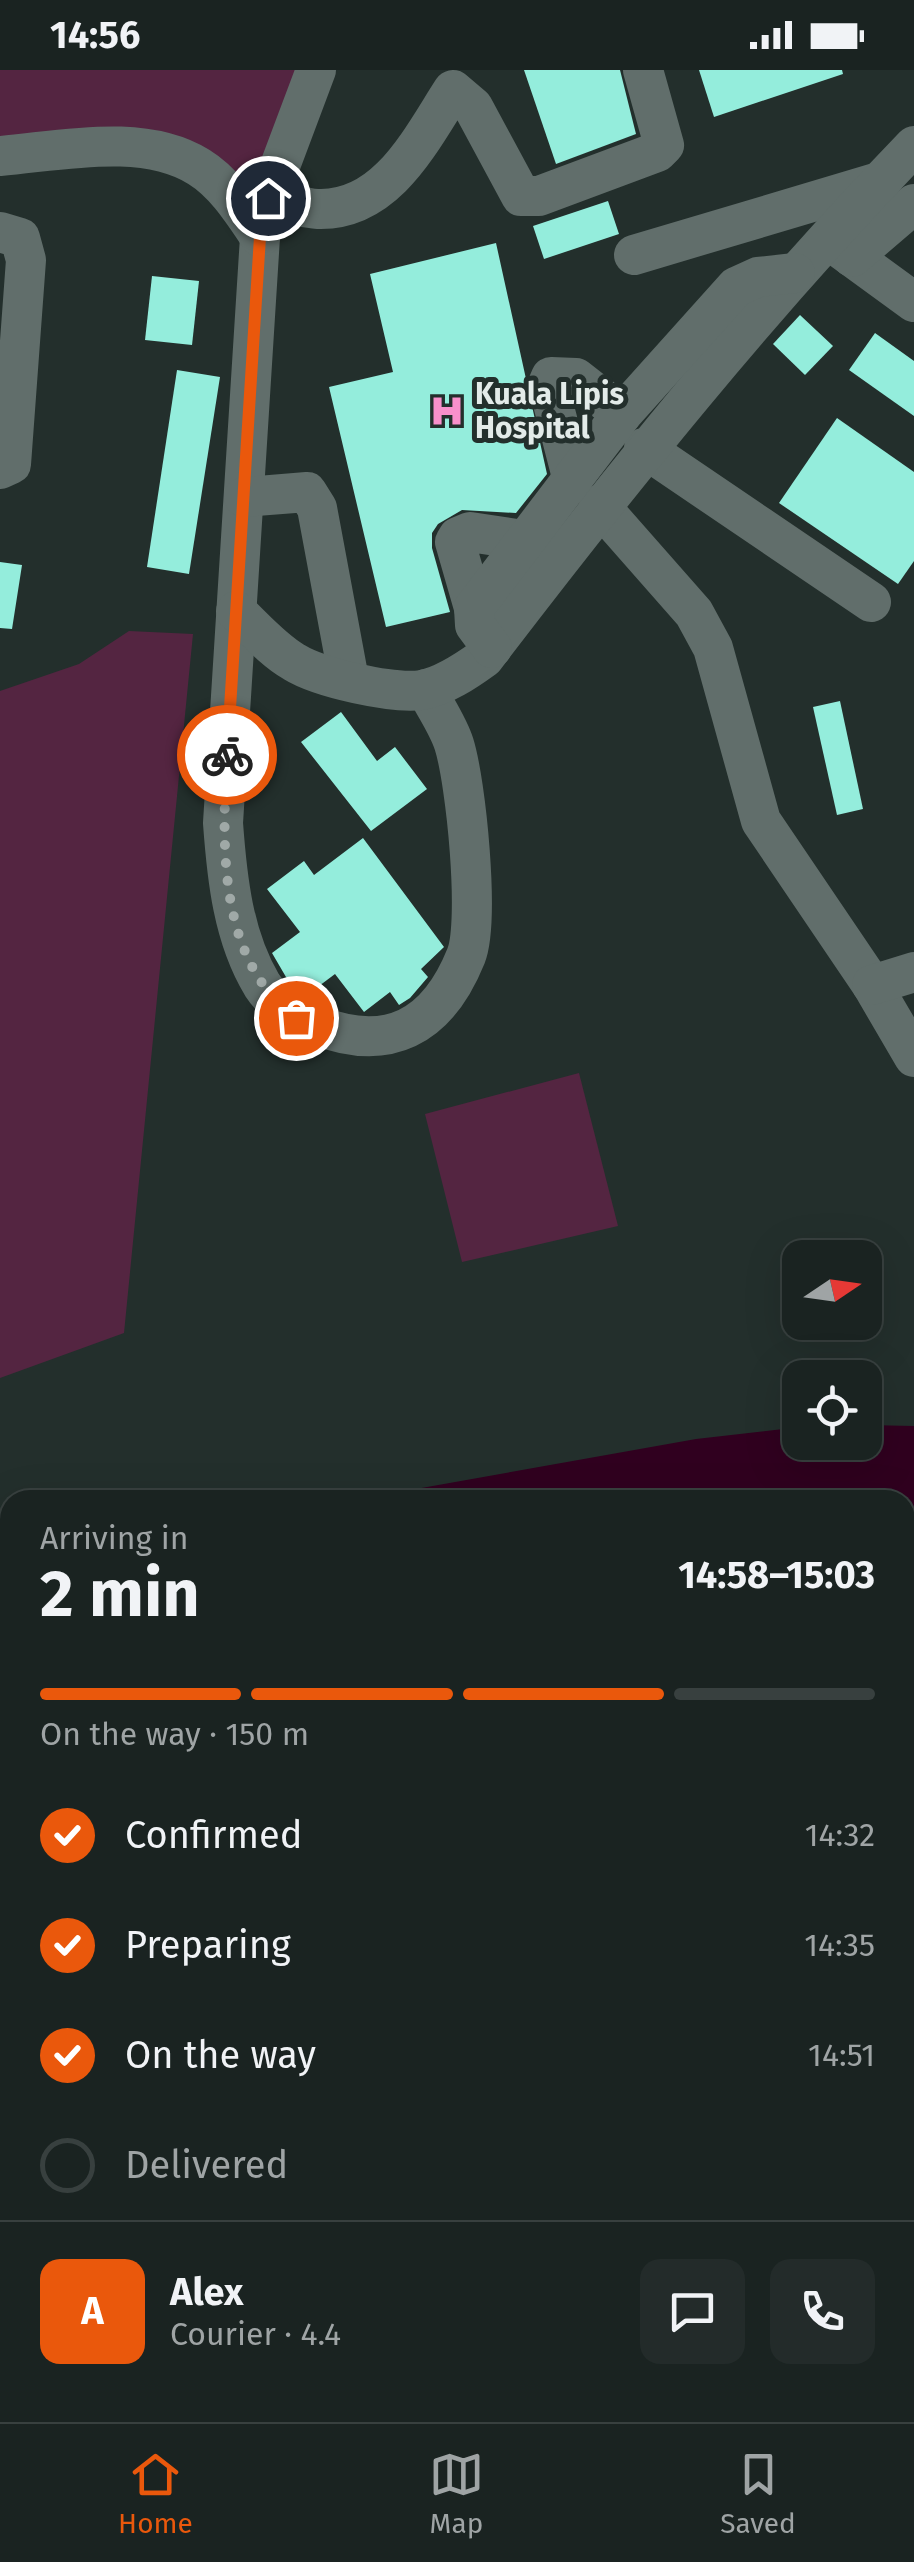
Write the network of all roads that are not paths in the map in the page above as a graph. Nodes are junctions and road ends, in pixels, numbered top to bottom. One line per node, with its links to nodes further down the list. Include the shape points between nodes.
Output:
1 (316, 70): 8 (street)
2 (643, 70): 3 (street, via 664,145 540,196 521,196)
3 (457, 80): 8 (street, via 396,176 346,207)
4 (914, 146): 6 (street)
5 (0, 156): 8 (street, via 104,147 154,151 213,178)
6 (879, 182): 10 (street); 11 (street)
7 (914, 204): 10 (street)
8 (264, 218): 18 (street)
9 (0, 232): 16 (street, via 20,238 26,260 12,464)
10 (840, 249): 12 (street); 13 (street)
11 (634, 256)
12 (795, 272): 14 (street, via 736,287); 15 (street)
13 (914, 302)
14 (622, 414): 17 (street); 17 (street, via 576,378 551,377)
15 (644, 448): 17 (street); 20 (street)
16 (0, 469)
17 (585, 491): 19 (street); 23 (street); 28 (street, via 694,613 713,648 761,821)
18 (244, 497): 22 (street); 24 (street, via 308,492 317,508)
19 (523, 540): 21 (street); 21 (street, via 458,536)
20 (871, 602)
21 (474, 608): 23 (street, via 474,625)
22 (236, 610): 24 (street, via 290,660); 26 (street, via 226,874 253,969 296,1018 357,1039 392,1036 418,1022 450,989 472,927)
23 (488, 653): 25 (street); 26 (street)
24 (348, 680): 25 (street)
25 (426, 689): 26 (street)
26 (454, 745)
27 (914, 972): 28 (street)
28 (872, 985): 29 (street)
29 (914, 1057)

